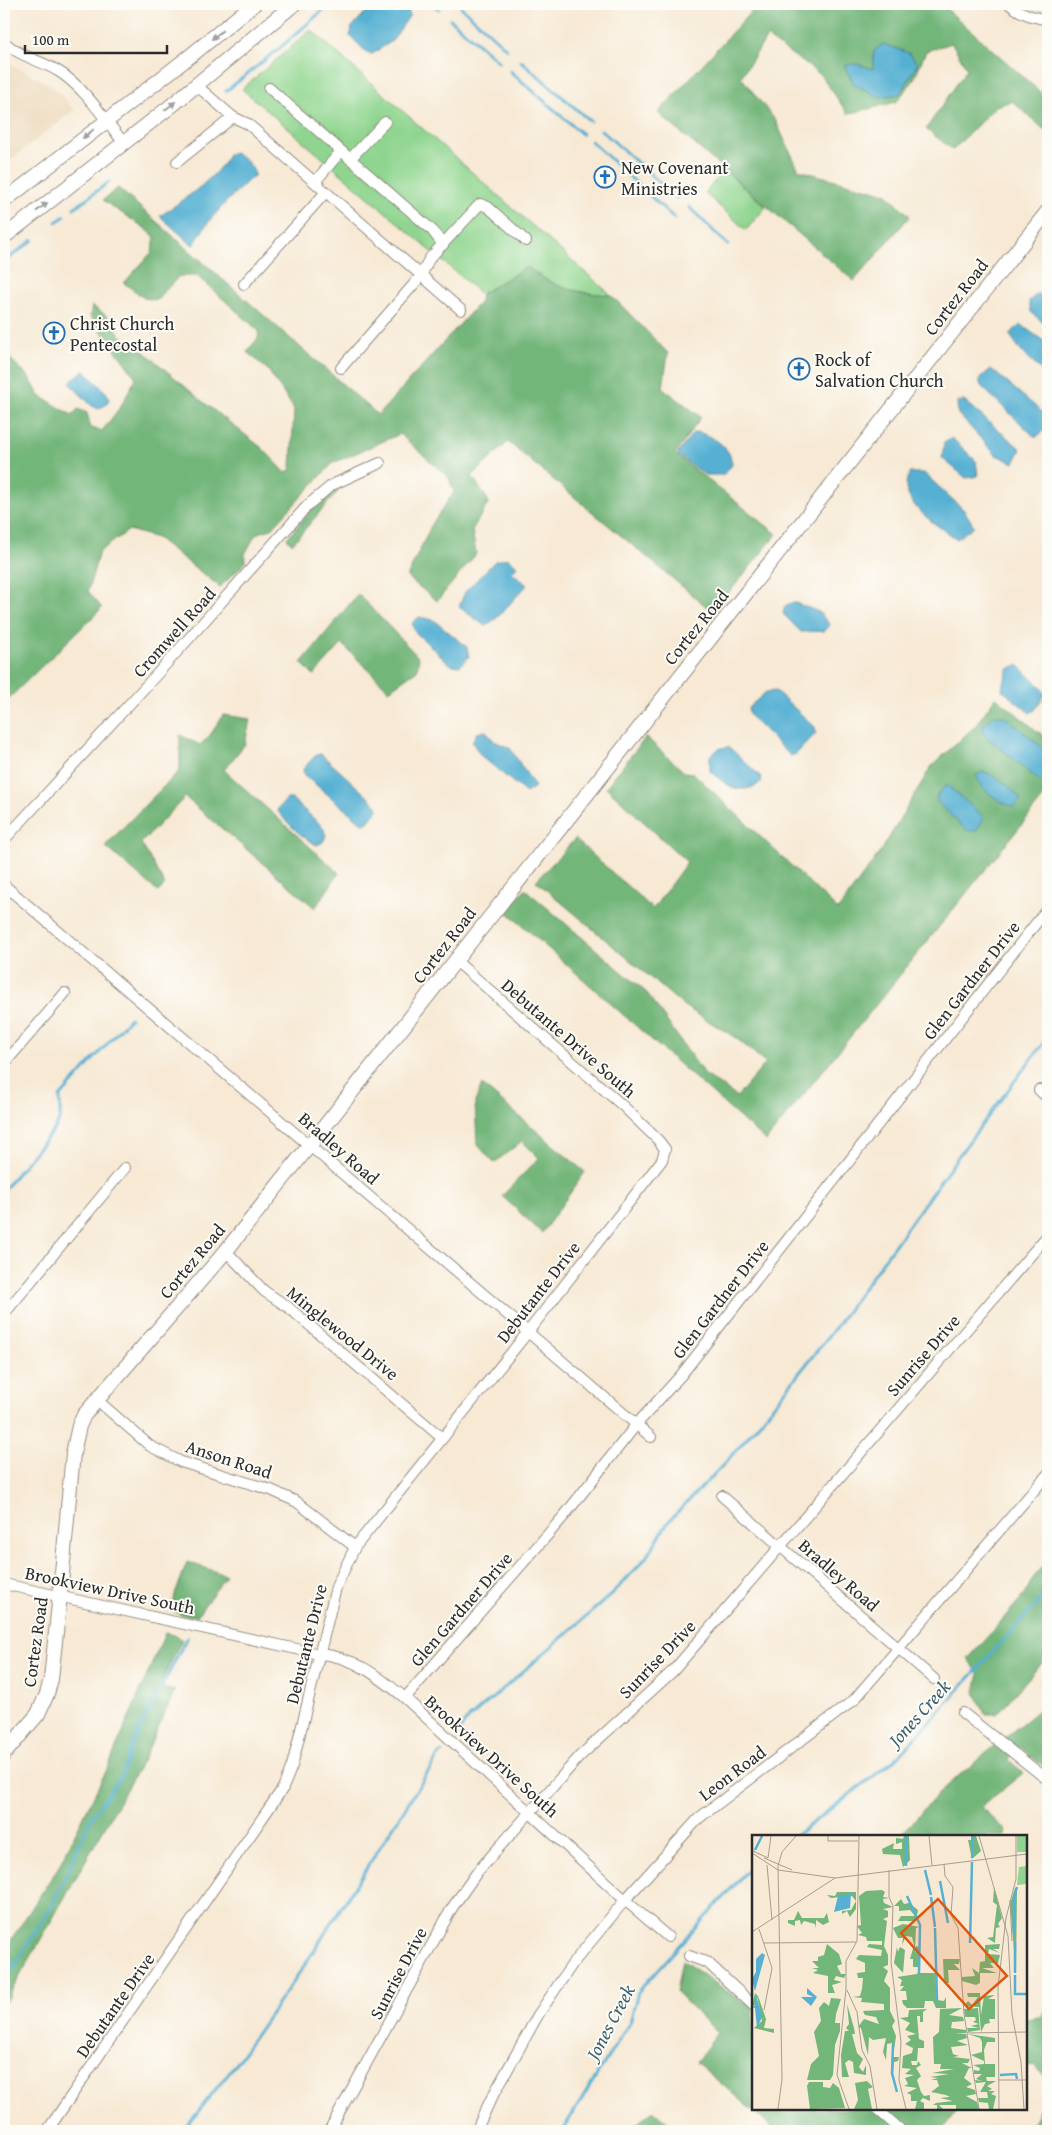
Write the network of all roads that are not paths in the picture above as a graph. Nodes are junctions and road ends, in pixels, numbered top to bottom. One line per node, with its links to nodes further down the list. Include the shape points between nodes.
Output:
1 (254, 4): 9 (street, one-way to 9)
2 (294, 4): 6 (street)
3 (1008, 4): 4 (street, via 1024,14)
4 (1048, 20)
5 (4, 42): 9 (street, via 73,82)
6 (196, 85): 8 (street); 11 (street, one-way to 6)
7 (269, 88): 12 (street)
8 (234, 117): 14 (street); 15 (street, via 248,124)
9 (106, 120): 11 (street); 17 (street, one-way to 17)
10 (385, 122): 13 (street)
11 (124, 142): 19 (street, one-way to 11)
12 (341, 151): 13 (street); 15 (street)
13 (350, 159): 21 (street, via 432,230)
14 (177, 162)
15 (315, 182): 16 (street)
16 (326, 192): 22 (street); 23 (street)
17 (4, 201)
18 (1048, 211): 30 (street, Cortez Road)
19 (4, 237)
20 (526, 241): 21 (street, via 488,207 480,204)
21 (443, 245): 22 (street, via 429,259)
22 (422, 276): 24 (street); 25 (street)
23 (244, 284)
24 (460, 310)
25 (341, 368)
26 (380, 463): 27 (street, Cromwell Road, via 332,485 308,505)
27 (4, 840)
28 (4, 885): 36 (street, Bradley Road)
29 (1048, 908): 43 (street, Glen Gardner Drive, via 682,1374)
30 (456, 961): 35 (street, Debutante Drive South); 36 (street, Cortez Road)
31 (65, 993): 32 (street)
32 (4, 1064)
33 (1039, 1090): 34 (street)
34 (1048, 1098)
35 (658, 1140): 41 (street, Debutante Drive, via 664,1149 662,1160)
36 (309, 1144): 39 (street, Cortez Road); 41 (street, Bradley Road)
37 (125, 1168): 40 (street)
38 (1048, 1235): 48 (street, Sunrise Drive)
39 (226, 1251): 42 (street, Cortez Road); 45 (street, Minglewood Drive, via 264,1291 288,1307)
40 (4, 1314)
41 (528, 1332): 43 (street, Bradley Road); 45 (street, Debutante Drive)
42 (96, 1400): 49 (street, Anson Road, via 150,1446 181,1462 271,1490 297,1502); 51 (street, Cortez Road, via 79,1426 73,1453)
43 (636, 1425): 44 (street, Bradley Road); 55 (street, Glen Gardner Drive, via 564,1516)
44 (651, 1437)
45 (442, 1438): 49 (street, Debutante Drive)
46 (1048, 1474): 52 (street, Leon Road)
47 (722, 1496): 48 (street, Bradley Road)
48 (780, 1546): 52 (street, Bradley Road); 59 (street, Sunrise Drive, via 673,1671 580,1756)
49 (355, 1547): 53 (street, Debutante Drive, via 336,1587)
50 (4, 1584): 51 (street, Brookview Drive South)
51 (60, 1596): 53 (street, Brookview Drive South); 57 (street, Cortez Road, via 48,1694 38,1714)
52 (900, 1648): 54 (street, Bradley Road); 60 (street, Leon Road, via 854,1700 700,1818)
53 (319, 1654): 55 (street, Brookview Drive South, via 344,1658 358,1665); 65 (street, Debutante Drive, via 292,1766 283,1788)
54 (934, 1679)
55 (405, 1698): 59 (street, Brookview Drive South)
56 (963, 1713): 58 (street)
57 (4, 1754)
58 (1048, 1780)
59 (529, 1812): 60 (street, Brookview Drive South); 66 (street, Sunrise Drive, via 478,1871 452,1908)
60 (625, 1900): 61 (street, Brookview Drive South); 67 (street, Leon Road, via 573,1963 538,2015)
61 (668, 1937)
62 (689, 1956): 63 (street, via 708,1963)
63 (752, 2004)
64 (878, 2110): 68 (street)
65 (47, 2131)
66 (329, 2131)
67 (476, 2131)
68 (902, 2131)

